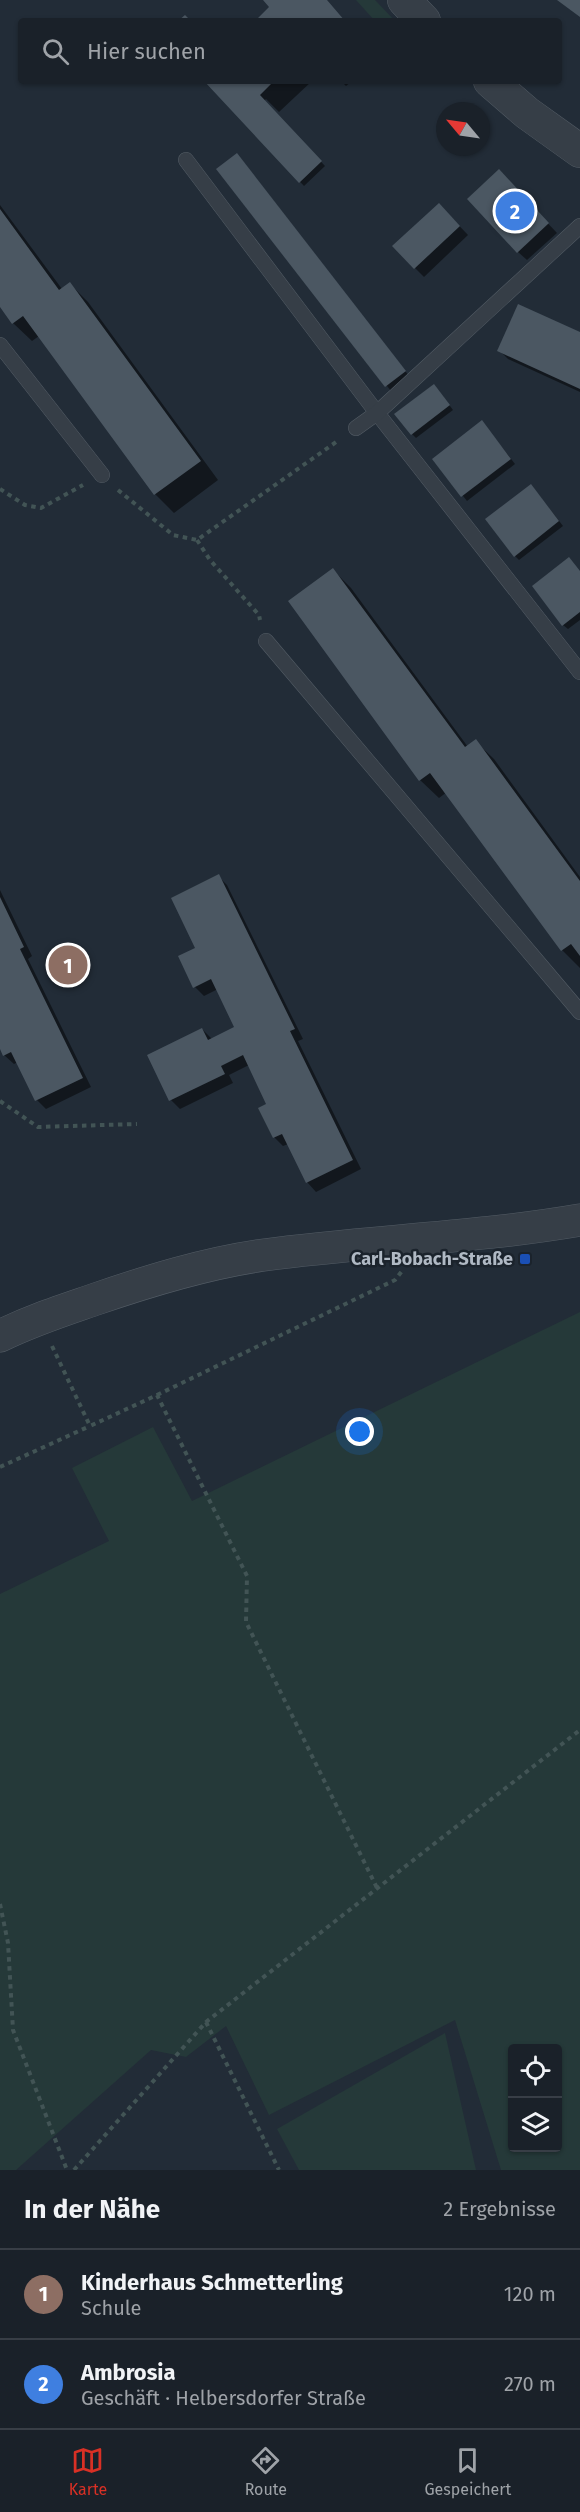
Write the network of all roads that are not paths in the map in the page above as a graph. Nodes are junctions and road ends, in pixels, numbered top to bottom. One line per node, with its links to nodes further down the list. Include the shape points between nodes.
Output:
1 (404, 0): 2 (street)
2 (421, 18)
3 (493, 84): 4 (street)
4 (580, 151)
5 (186, 160): 8 (lane)
6 (580, 226): 8 (lane)
7 (0, 345): 10 (lane)
8 (377, 413): 9 (lane); 12 (lane)
9 (356, 428)
10 (102, 475)
11 (266, 641): 13 (lane)
12 (580, 672)
13 (580, 1011)
14 (580, 1220): 15 (street, via 241,1260 127,1288 39,1318)
15 (0, 1336)

